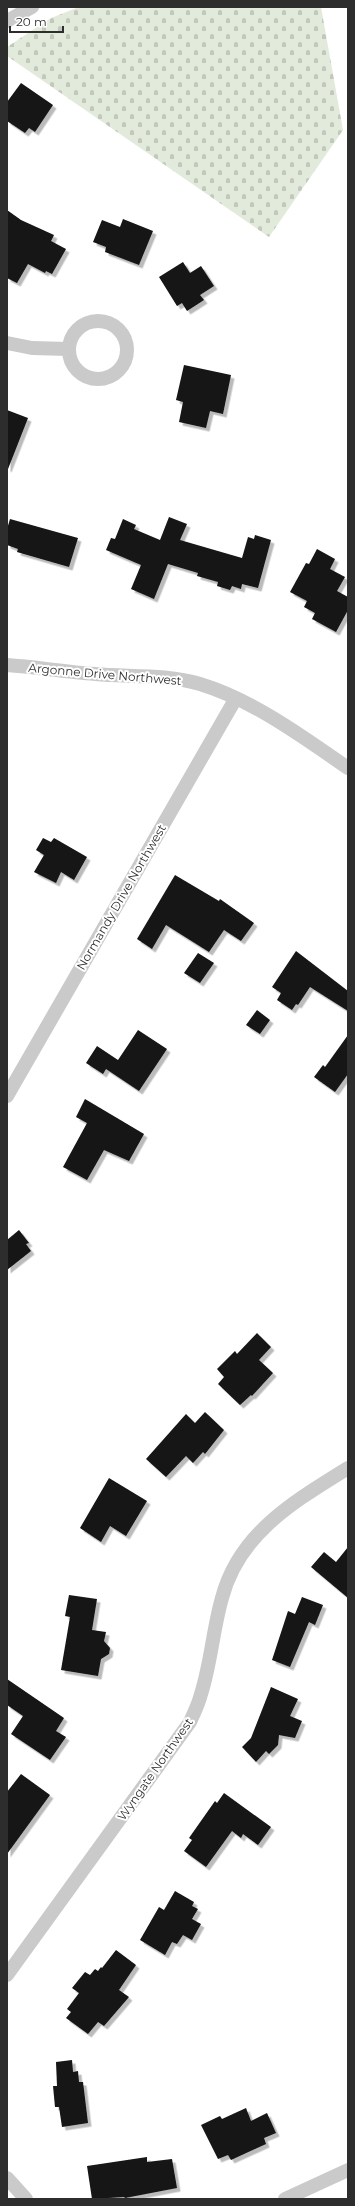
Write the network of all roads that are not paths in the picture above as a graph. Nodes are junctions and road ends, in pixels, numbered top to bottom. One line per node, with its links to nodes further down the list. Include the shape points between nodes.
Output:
1 (32, 7): 2 (street)
2 (7, 21)
3 (7, 343): 4 (street, via 32,348)
4 (68, 349): 4 (street, via 70,360 76,370 85,377 96,379 108,378 118,372 127,352 120,330 99,321 88,322 78,328 71,338)
5 (7, 665): 6 (street, Argonne Drive Northwest, via 94,674 157,676 200,684)
6 (236, 698): 7 (street, Argonne Drive Northwest, via 308,740); 8 (street, Normandy Drive Northwest)
7 (348, 768)
8 (7, 1096)
9 (348, 1468): 10 (street, Wyngate Northwest, via 293,1502 270,1520 249,1545 222,1597 202,1694 190,1722)
10 (7, 1975)
11 (348, 2170): 14 (street)
12 (7, 2178): 13 (street)
13 (26, 2199)
14 (285, 2199)

